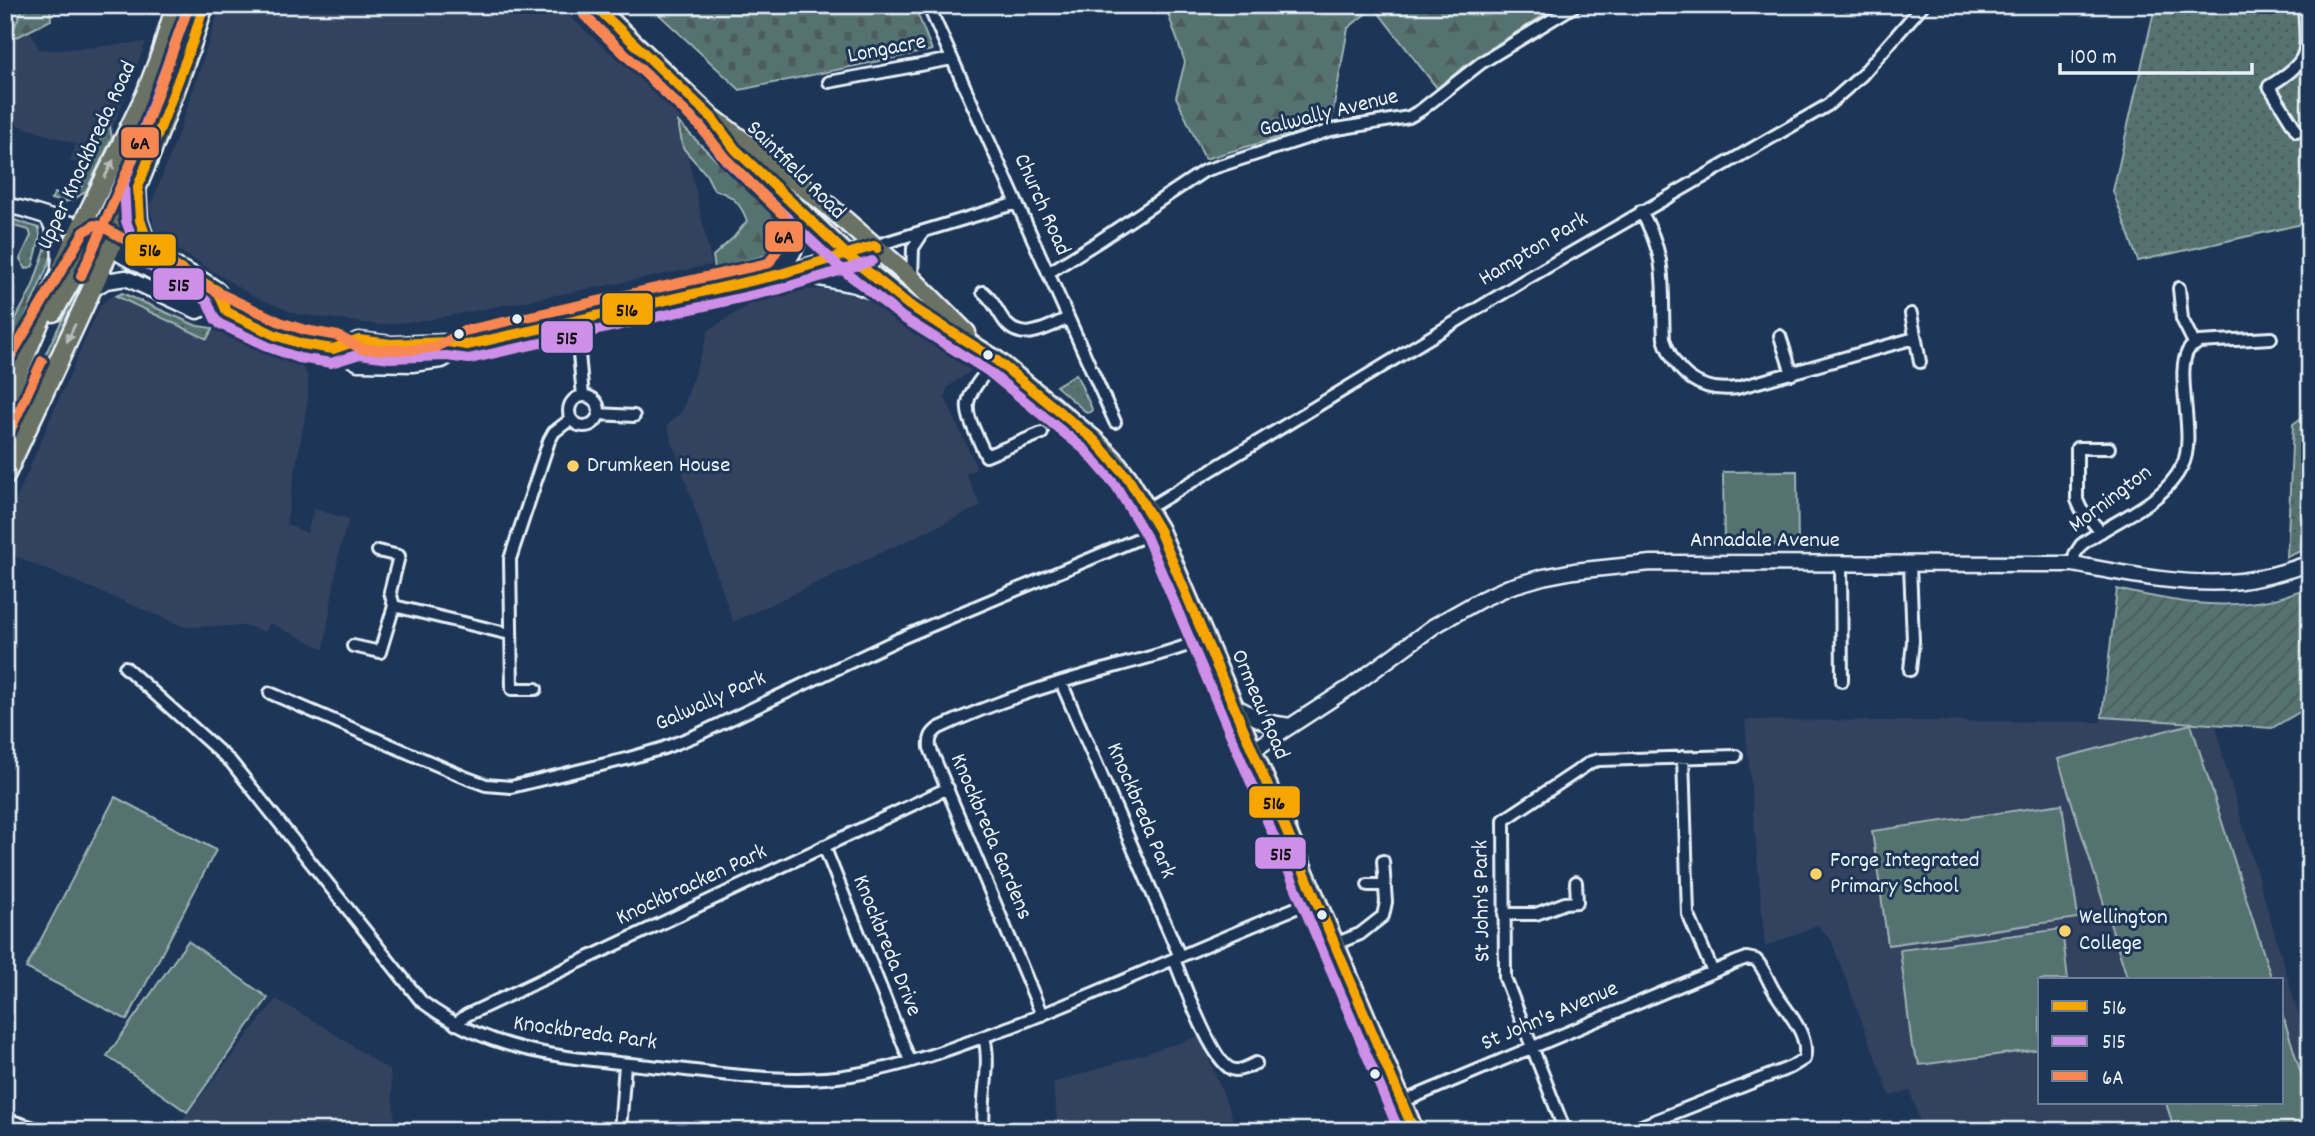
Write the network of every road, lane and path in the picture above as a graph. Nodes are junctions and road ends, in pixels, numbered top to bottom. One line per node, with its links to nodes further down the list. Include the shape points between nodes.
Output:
1 (176, 5): 20 (main road, Upper Knockbreda Road, one-way to 1, via 145,96)
2 (204, 5): 11 (main road)
3 (928, 5): 8 (street, Church Road)
4 (1576, 5): 26 (street, Galwally Avenue, via 1481,63 1409,117 1332,130 1204,171)
5 (1923, 5): 18 (street, Hampton Park, via 1862,75 1828,106)
6 (2304, 5): 12 (street, via 2304,56 2299,66 2270,86)
7 (596, 6): 10 (main road, Saintfield Road)
8 (952, 59): 9 (street, Longacre); 15 (street, Church Road)
9 (830, 82)
10 (711, 117): 13 (main road, Saintfield Road); 17 (main road, Saintfield Road, via 734,149)
11 (160, 131): 14 (main road); 22 (main road, via 111,209)
12 (2297, 131)
13 (774, 165): 23 (main road, Saintfield Road); 25 (main road, via 841,235)
14 (138, 187): 22 (main road); 24 (street, via 140,220)
15 (1017, 203): 21 (street); 26 (street, Church Road)
16 (5, 205): 19 (street)
17 (796, 208): 25 (main road, Saintfield Road); 27 (street, via 798,246)
18 (1641, 211): 49 (street, via 1662,264 1664,339 1684,372 1706,388 1721,390); 60 (street, Hampton Park)
19 (46, 216): 20 (street); 30 (street, via 61,251)
20 (79, 230): 22 (street); 30 (main road, Upper Knockbreda Road)
21 (924, 232): 23 (street); 28 (street, via 913,248)
22 (107, 242): 24 (street); 31 (main road); 33 (street); 48 (main road)
23 (874, 246): 25 (street); 28 (main road, Saintfield Road); 39 (main road, via 883,269)
24 (151, 252): 35 (street, via 218,291)
25 (847, 255): 27 (street); 34 (main road, Saintfield Road)
26 (1048, 273): 37 (street, Church Road)
27 (783, 274): 34 (street, via 855,285); 38 (street)
28 (912, 279): 46 (main road, Saintfield Road)
29 (2179, 288): 44 (street, via 2182,319)
30 (53, 289): 48 (main road, Upper Knockbreda Road)
31 (90, 290): 33 (street, via 126,278 197,311); 59 (main road, one-way to 59)
32 (983, 292): 37 (street, via 1007,325 1020,332 1037,332)
33 (213, 305): 35 (street)
34 (909, 305): 39 (main road, Saintfield Road)
35 (227, 312): 45 (street, via 275,335)
36 (1911, 314): 41 (street)
37 (1068, 318): 55 (street, Church Road)
38 (572, 323): 43 (street); 50 (street)
39 (945, 328): 46 (main road, Saintfield Road)
40 (1780, 336): 49 (street)
41 (1915, 338): 47 (street); 49 (street)
42 (2271, 338): 44 (street)
43 (467, 345): 45 (street, via 359,340); 45 (street, via 442,360 392,364 358,363)
44 (2195, 345): 62 (street, Mornington, via 2183,365 2188,429 2184,464 2155,498)
45 (333, 349)
46 (991, 356): 56 (street, via 967,404 986,456); 58 (main road, Saintfield Road)
47 (1920, 362)
48 (18, 373): 51 (main road, Upper Knockbreda Road)
49 (1793, 374)
50 (583, 396): 52 (street, via 595,401); 54 (street, via 570,404)
51 (5, 403)
52 (598, 414): 53 (street); 54 (street, via 586,426)
53 (635, 416)
54 (571, 419): 69 (street, via 549,441 513,546)
55 (1115, 422)
56 (1042, 433)
57 (2109, 448): 62 (street, via 2077,448 2077,500)
58 (1113, 459): 60 (main road, Ormeau Road)
59 (5, 476)
60 (1147, 509): 61 (main road, Ormeau Road)
61 (1159, 530): 70 (main road, Ormeau Road); 77 (street, Galwally Park, via 899,639 686,739 626,760 511,787 467,778)
62 (2101, 532): 65 (street, Mornington, via 2081,545)
63 (378, 551): 68 (street, via 399,556 390,592)
64 (2310, 563): 65 (street, Annadale Avenue, via 2253,579 2211,583)
65 (2073, 564): 67 (street, Annadale Avenue)
66 (1841, 565): 67 (street, Annadale Avenue); 74 (street); 79 (street, Annadale Avenue, via 1651,563 1543,577 1482,599 1434,626)
67 (1910, 565): 73 (street)
68 (394, 606): 69 (street); 71 (street, via 380,652)
69 (510, 634): 76 (street, via 512,689)
70 (1204, 639): 75 (street); 78 (main road, Ormeau Road)
71 (353, 646)
72 (125, 667): 95 (street, Knockbreda Park, via 231,762 421,1001)
73 (1910, 670)
74 (1842, 681)
75 (1061, 682): 83 (street, Knockbreda Gardens, via 989,705 932,734 930,748); 92 (street, Knockbreda Park)
76 (536, 689)
77 (270, 693)
78 (1233, 705): 79 (street, via 1264,722); 80 (main road, Ormeau Road)
79 (1290, 726): 80 (street, Annadale Avenue)
80 (1252, 751): 89 (main road, Ormeau Road)
81 (1736, 756): 82 (street, St John's Park)
82 (1683, 757): 90 (street, St John's Park, via 1591,762 1507,816 1503,825); 93 (street, via 1688,914)
83 (948, 788): 84 (street, Knockbracken Park); 94 (street, Knockbreda Gardens)
84 (824, 846): 95 (street, Knockbracken Park); 98 (street, Knockbreda Drive)
85 (1383, 861): 88 (street)
86 (1576, 882): 90 (street, via 1577,902 1536,914)
87 (1368, 885): 88 (street)
88 (1384, 885): 91 (street, via 1383,916 1360,934)
89 (1316, 900): 91 (main road, Ormeau Road); 92 (street, Knockbreda Park)
90 (1504, 914): 97 (street, St John's Park, via 1505,978)
91 (1335, 944): 101 (main road, Ormeau Road)
92 (1177, 958): 94 (street, Knockbreda Park); 100 (street, via 1204,1032 1226,1066 1237,1070)
93 (1713, 972): 97 (street, St John's Avenue); 108 (street, St John's Avenue, via 1747,958 1756,960 1793,1018 1805,1047 1804,1059)
94 (1042, 1015): 96 (street, Knockbreda Park)
95 (456, 1024): 99 (street, Knockbreda Park, via 495,1042 538,1054)
96 (984, 1037): 98 (street, Knockbreda Park); 105 (street, via 988,1052)
97 (1531, 1047): 101 (street, St John's Avenue); 107 (street, St John's Park)
98 (910, 1061): 99 (street, Knockbreda Park, via 850,1076 789,1078)
99 (625, 1063): 104 (street)
100 (1256, 1063)
101 (1402, 1102): 106 (main road, Ormeau Road)
102 (5, 1119): 103 (street)
103 (44, 1131)
104 (620, 1131)
105 (984, 1131)
106 (1414, 1131)
107 (1565, 1131)
108 (1629, 1131)

